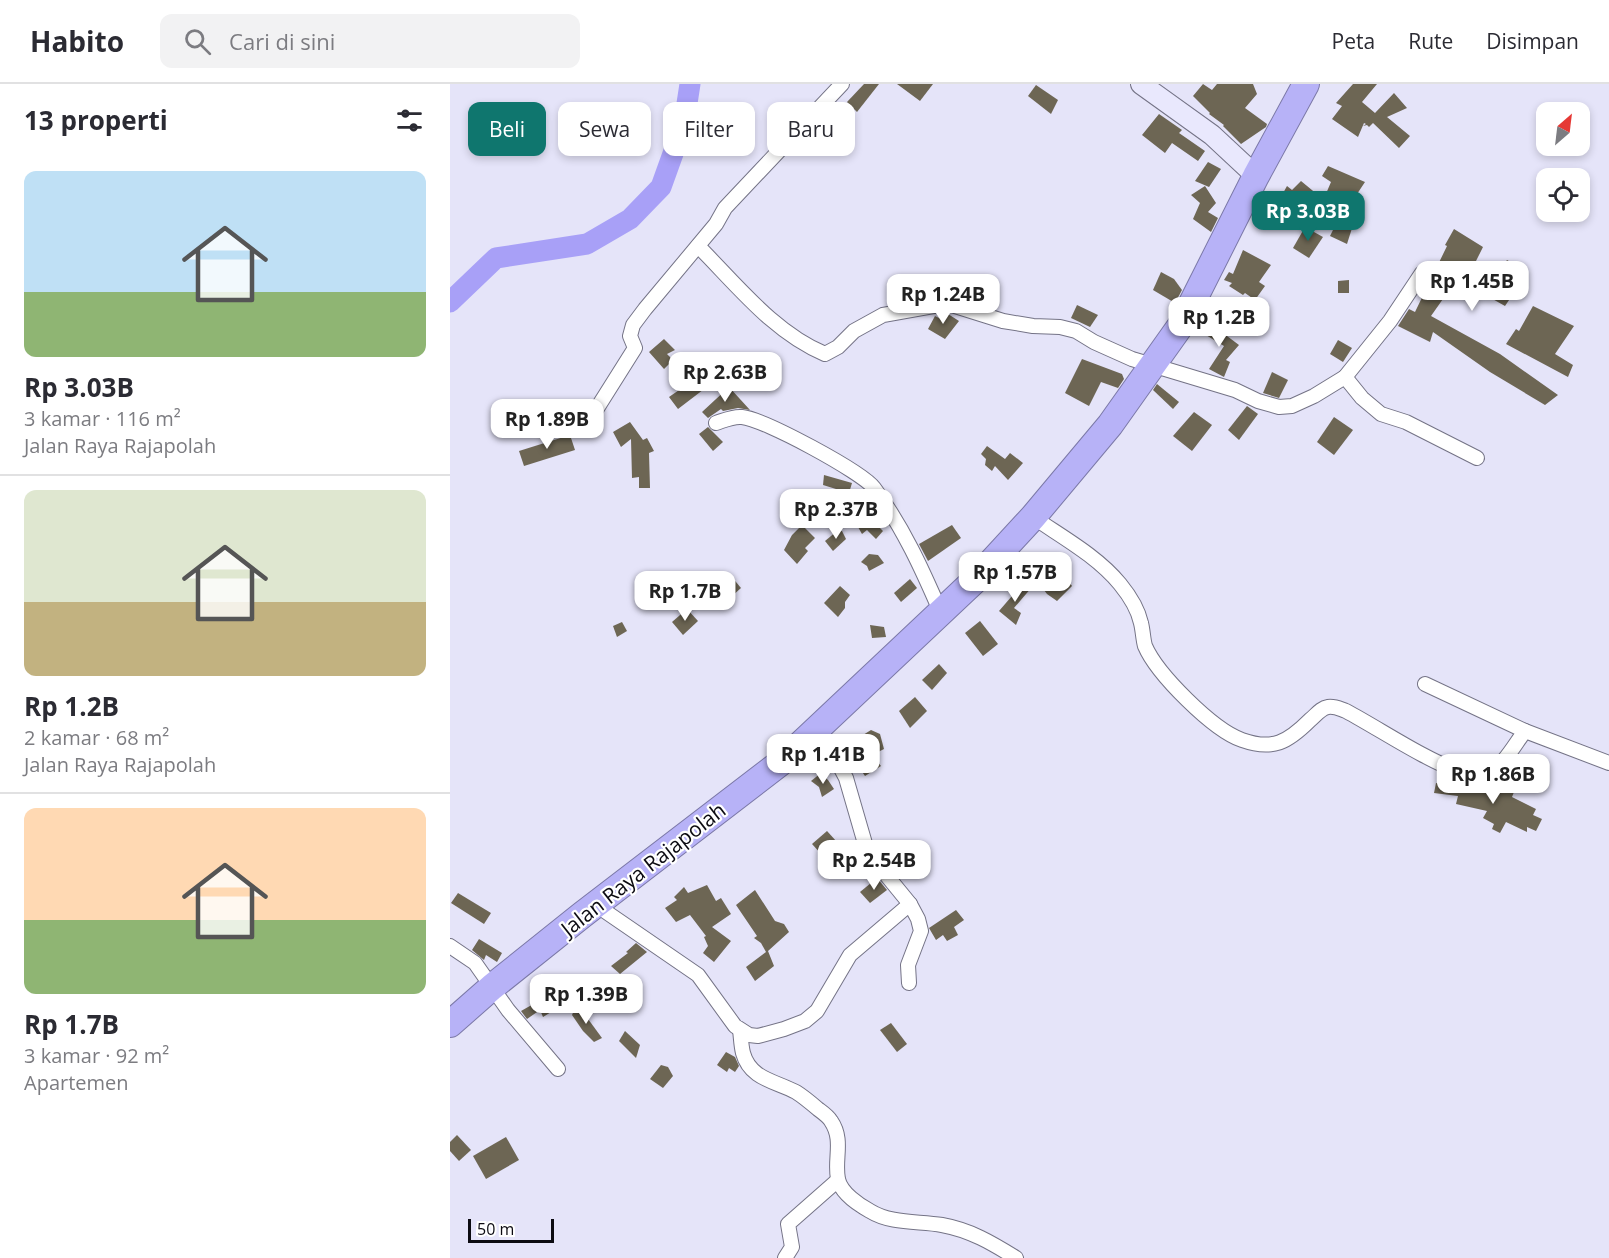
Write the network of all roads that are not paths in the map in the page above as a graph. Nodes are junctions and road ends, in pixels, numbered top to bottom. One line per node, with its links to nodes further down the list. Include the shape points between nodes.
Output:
1 (842, 84): 5 (street, via 728,204)
2 (1142, 84): 4 (main road, via 1212,135)
3 (1306, 84): 4 (highway, Jalan Raya Rajapolah)
4 (1256, 176): 7 (highway, Jalan Raya Rajapolah, via 1181,326)
5 (698, 246): 7 (street, via 766,315 825,354 869,321 939,305 965,308 1003,321 1076,331); 10 (street, via 633,325 630,336 635,348)
6 (1422, 273): 8 (street)
7 (1153, 366): 8 (street, via 1279,406 1292,406); 12 (highway, Jalan Raya Rajapolah, via 1110,425)
8 (1346, 377): 11 (street, via 1381,414 1406,422)
9 (716, 423): 13 (street, via 736,416 772,427 873,486 913,548)
10 (584, 429)
11 (1477, 458)
12 (1033, 517): 13 (highway, Jalan Raya Rajapolah); 16 (street, via 1102,566 1119,583 1135,605 1144,644 1152,658 1208,719 1228,734 1260,745 1277,744 1291,738 1326,707 1335,707 1436,761 1475,776 1496,768)
13 (941, 613): 15 (highway, Jalan Raya Rajapolah)
14 (1425, 684): 16 (street)
15 (819, 727): 18 (street, via 846,778 866,847); 19 (highway, Jalan Raya Rajapolah, via 784,760)
16 (1525, 731): 17 (street)
17 (1609, 763)
18 (910, 904): 21 (street, via 921,931 908,965); 24 (street, via 850,956 817,1011 805,1021 758,1036)
19 (596, 905): 22 (highway, Jalan Raya Rajapolah); 24 (street, via 698,975)
20 (450, 946): 22 (street, via 475,963)
21 (909, 983)
22 (491, 988): 23 (highway, Jalan Raya Rajapolah); 25 (street)
23 (450, 1024)
24 (740, 1030): 26 (street, via 743,1053 753,1071 795,1092 831,1120 838,1138)
25 (558, 1069)
26 (838, 1180): 27 (street, via 788,1224 792,1247); 28 (street, via 858,1204 873,1213 889,1219 961,1229)
27 (785, 1258)
28 (1017, 1258)

